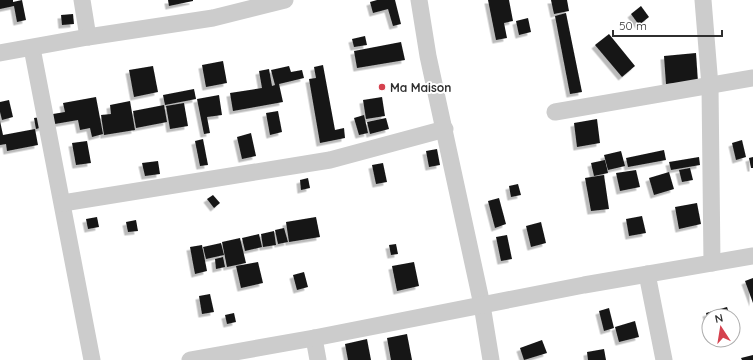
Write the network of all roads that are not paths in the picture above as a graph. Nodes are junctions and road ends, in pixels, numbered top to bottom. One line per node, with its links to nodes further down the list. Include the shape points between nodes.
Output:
1 (82, 0): 6 (street)
2 (285, 0): 5 (street)
3 (419, 0): 12 (street, via 428,56)
4 (703, 0): 10 (street)
5 (263, 3): 6 (street, via 193,21)
6 (88, 37): 7 (street)
7 (32, 48): 8 (street); 13 (street)
8 (0, 53)
9 (753, 78): 10 (street)
10 (710, 86): 11 (street); 15 (street)
11 (555, 112)
12 (445, 129): 13 (street, via 330,160); 17 (street)
13 (62, 203): 19 (street)
14 (753, 256): 15 (street)
15 (712, 263): 16 (street)
16 (647, 274): 17 (street); 23 (street)
17 (482, 305): 18 (street); 22 (street)
18 (314, 338): 20 (street); 21 (street)
19 (92, 360)
20 (190, 360)
21 (318, 360)
22 (491, 360)
23 (664, 360)

